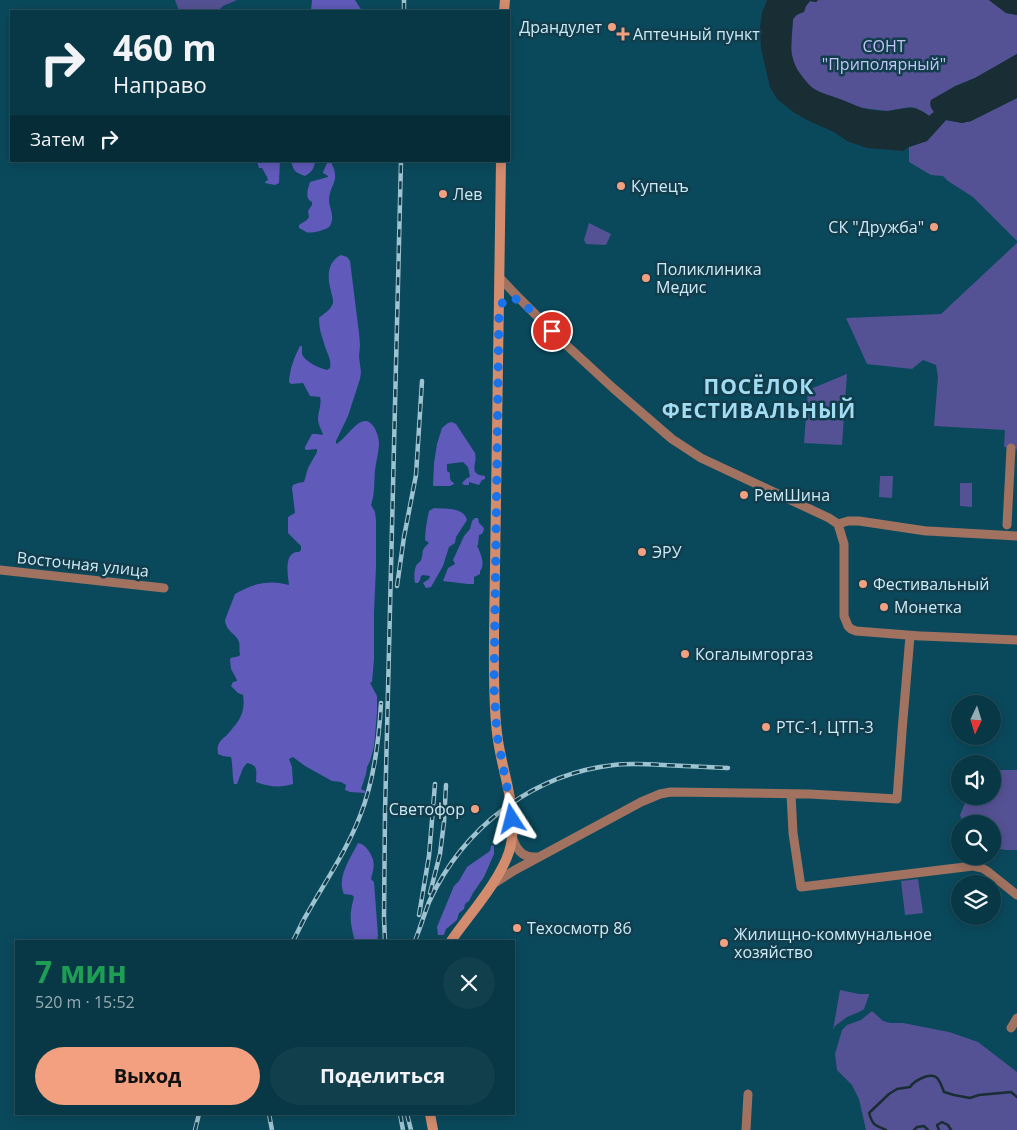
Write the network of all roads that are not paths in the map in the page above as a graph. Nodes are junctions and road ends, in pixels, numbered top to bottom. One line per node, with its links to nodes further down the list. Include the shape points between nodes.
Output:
1 (501, 162): 2 (main road)
2 (499, 277): 3 (street); 4 (main road)
3 (520, 300): 4 (street, via 505,299); 6 (street, via 672,439 701,458)
4 (499, 308): 14 (main road, via 494,687 497,735 512,812)
5 (1011, 448): 7 (street)
6 (838, 524): 7 (street, via 859,521 927,531); 11 (street, via 844,544 844,616 848,626 861,632)
7 (1007, 529): 8 (street)
8 (1017, 536)
9 (0, 570): 10 (street, Восточная улица)
10 (164, 588)
11 (910, 636): 12 (street); 13 (street, via 897,799)
12 (1017, 640)
13 (791, 794): 15 (street, via 660,794); 17 (street, via 801,887 973,866 987,871)
14 (512, 836): 15 (street, via 520,853 529,857); 16 (main road, via 506,861)
15 (539, 856): 16 (street)
16 (491, 886): 18 (main road)
17 (1017, 895)
18 (452, 940)
19 (1017, 1018): 20 (street)
20 (1011, 1028)
21 (748, 1094): 24 (street)
22 (430, 1115): 23 (main road)
23 (433, 1130)
24 (746, 1130)

